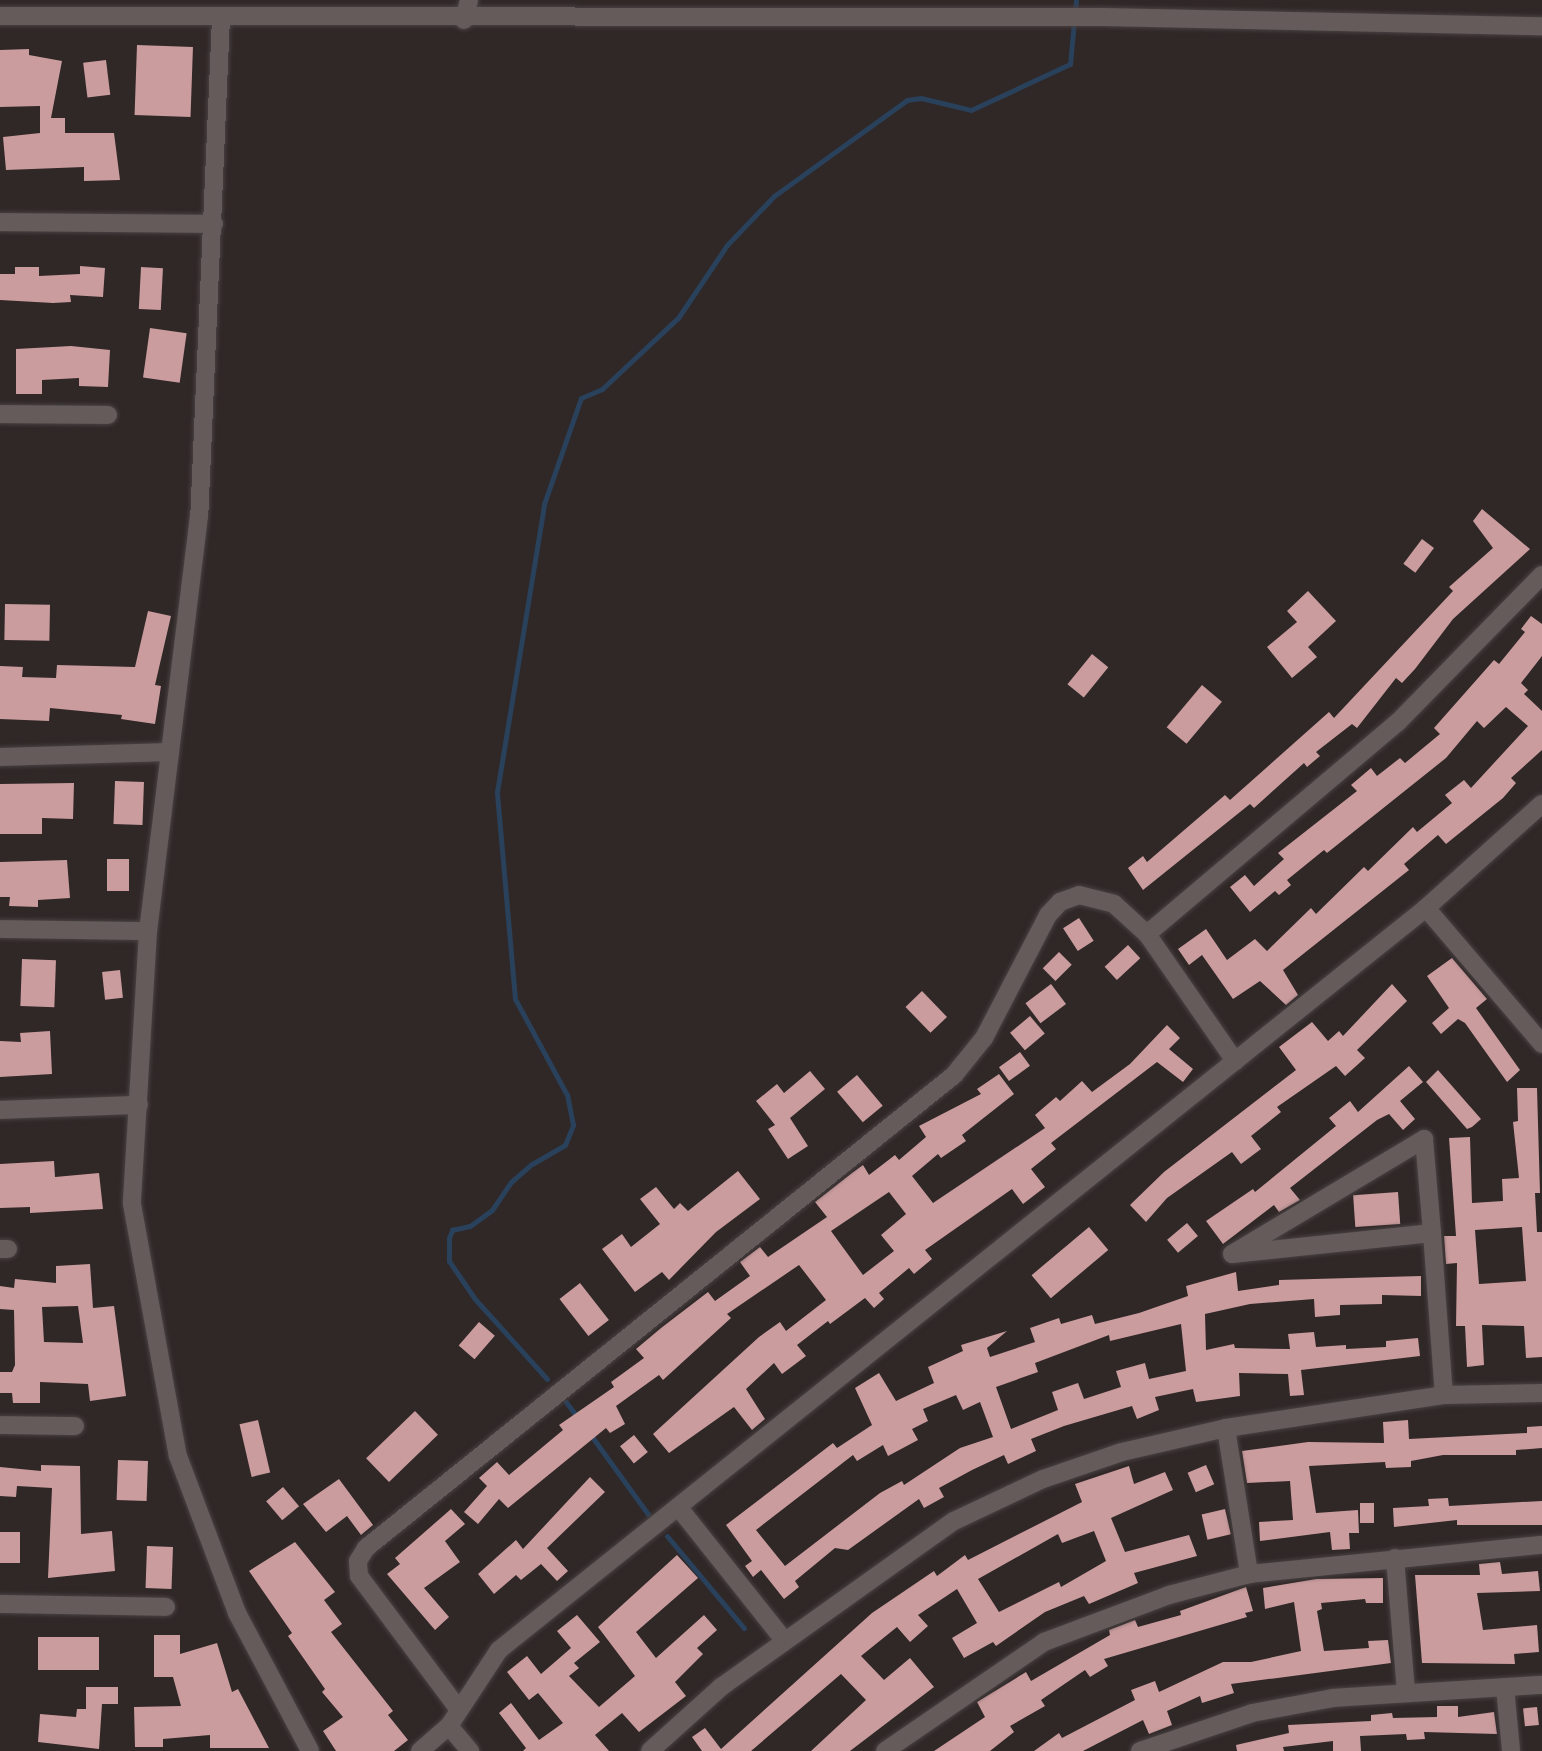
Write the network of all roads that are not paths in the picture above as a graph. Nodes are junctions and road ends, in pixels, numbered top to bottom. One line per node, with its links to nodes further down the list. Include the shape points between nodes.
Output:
1 (469, 0): 5 (street)
2 (96, 8): 3 (street); 4 (street)
3 (0, 16)
4 (221, 18): 5 (street); 8 (street)
5 (464, 20): 6 (street, via 1101,17)
6 (1542, 26)
7 (0, 222): 8 (street)
8 (214, 224): 12 (street, via 199,516)
9 (0, 414): 10 (street)
10 (108, 415)
11 (1542, 575): 18 (street, via 1398,722)
12 (170, 752): 13 (street); 17 (street)
13 (0, 757)
14 (1542, 804): 15 (street)
15 (1426, 908): 19 (street); 20 (street)
16 (0, 929): 17 (street)
17 (148, 931): 21 (street)
18 (1147, 934): 20 (street); 39 (street, via 1114,904 1079,895 1060,902 1048,915 984,1038 954,1075 366,1548 358,1561 359,1576)
19 (1542, 1044)
20 (1235, 1061): 29 (street)
21 (139, 1105): 22 (street); 42 (street, via 132,1204 178,1456 237,1613)
22 (0, 1110)
23 (1432, 1233): 23 (street, via 1355,1241 1232,1254 1424,1139); 25 (street)
24 (1542, 1393): 25 (street)
25 (1444, 1395): 28 (street)
26 (0, 1425): 27 (street)
27 (75, 1426)
28 (1226, 1428): 32 (street); 35 (street, via 1043,1479 954,1521)
29 (679, 1508): 35 (street); 39 (street, via 499,1650)
30 (1542, 1545): 31 (street)
31 (1395, 1558): 32 (street); 38 (street)
32 (1249, 1574): 47 (street, via 1121,1611 1044,1642)
33 (0, 1604): 34 (street)
34 (166, 1607)
35 (784, 1640): 41 (street)
36 (1542, 1685): 37 (street)
37 (1505, 1687): 38 (street); 49 (street)
38 (1406, 1692): 48 (street, via 1252,1713)
39 (457, 1707): 40 (street)
40 (449, 1726): 43 (street); 44 (street)
41 (667, 1736): 45 (street); 46 (street)
42 (310, 1751)
43 (420, 1751)
44 (470, 1751)
45 (650, 1751)
46 (680, 1751)
47 (885, 1751)
48 (1140, 1751)
49 (1511, 1751)

